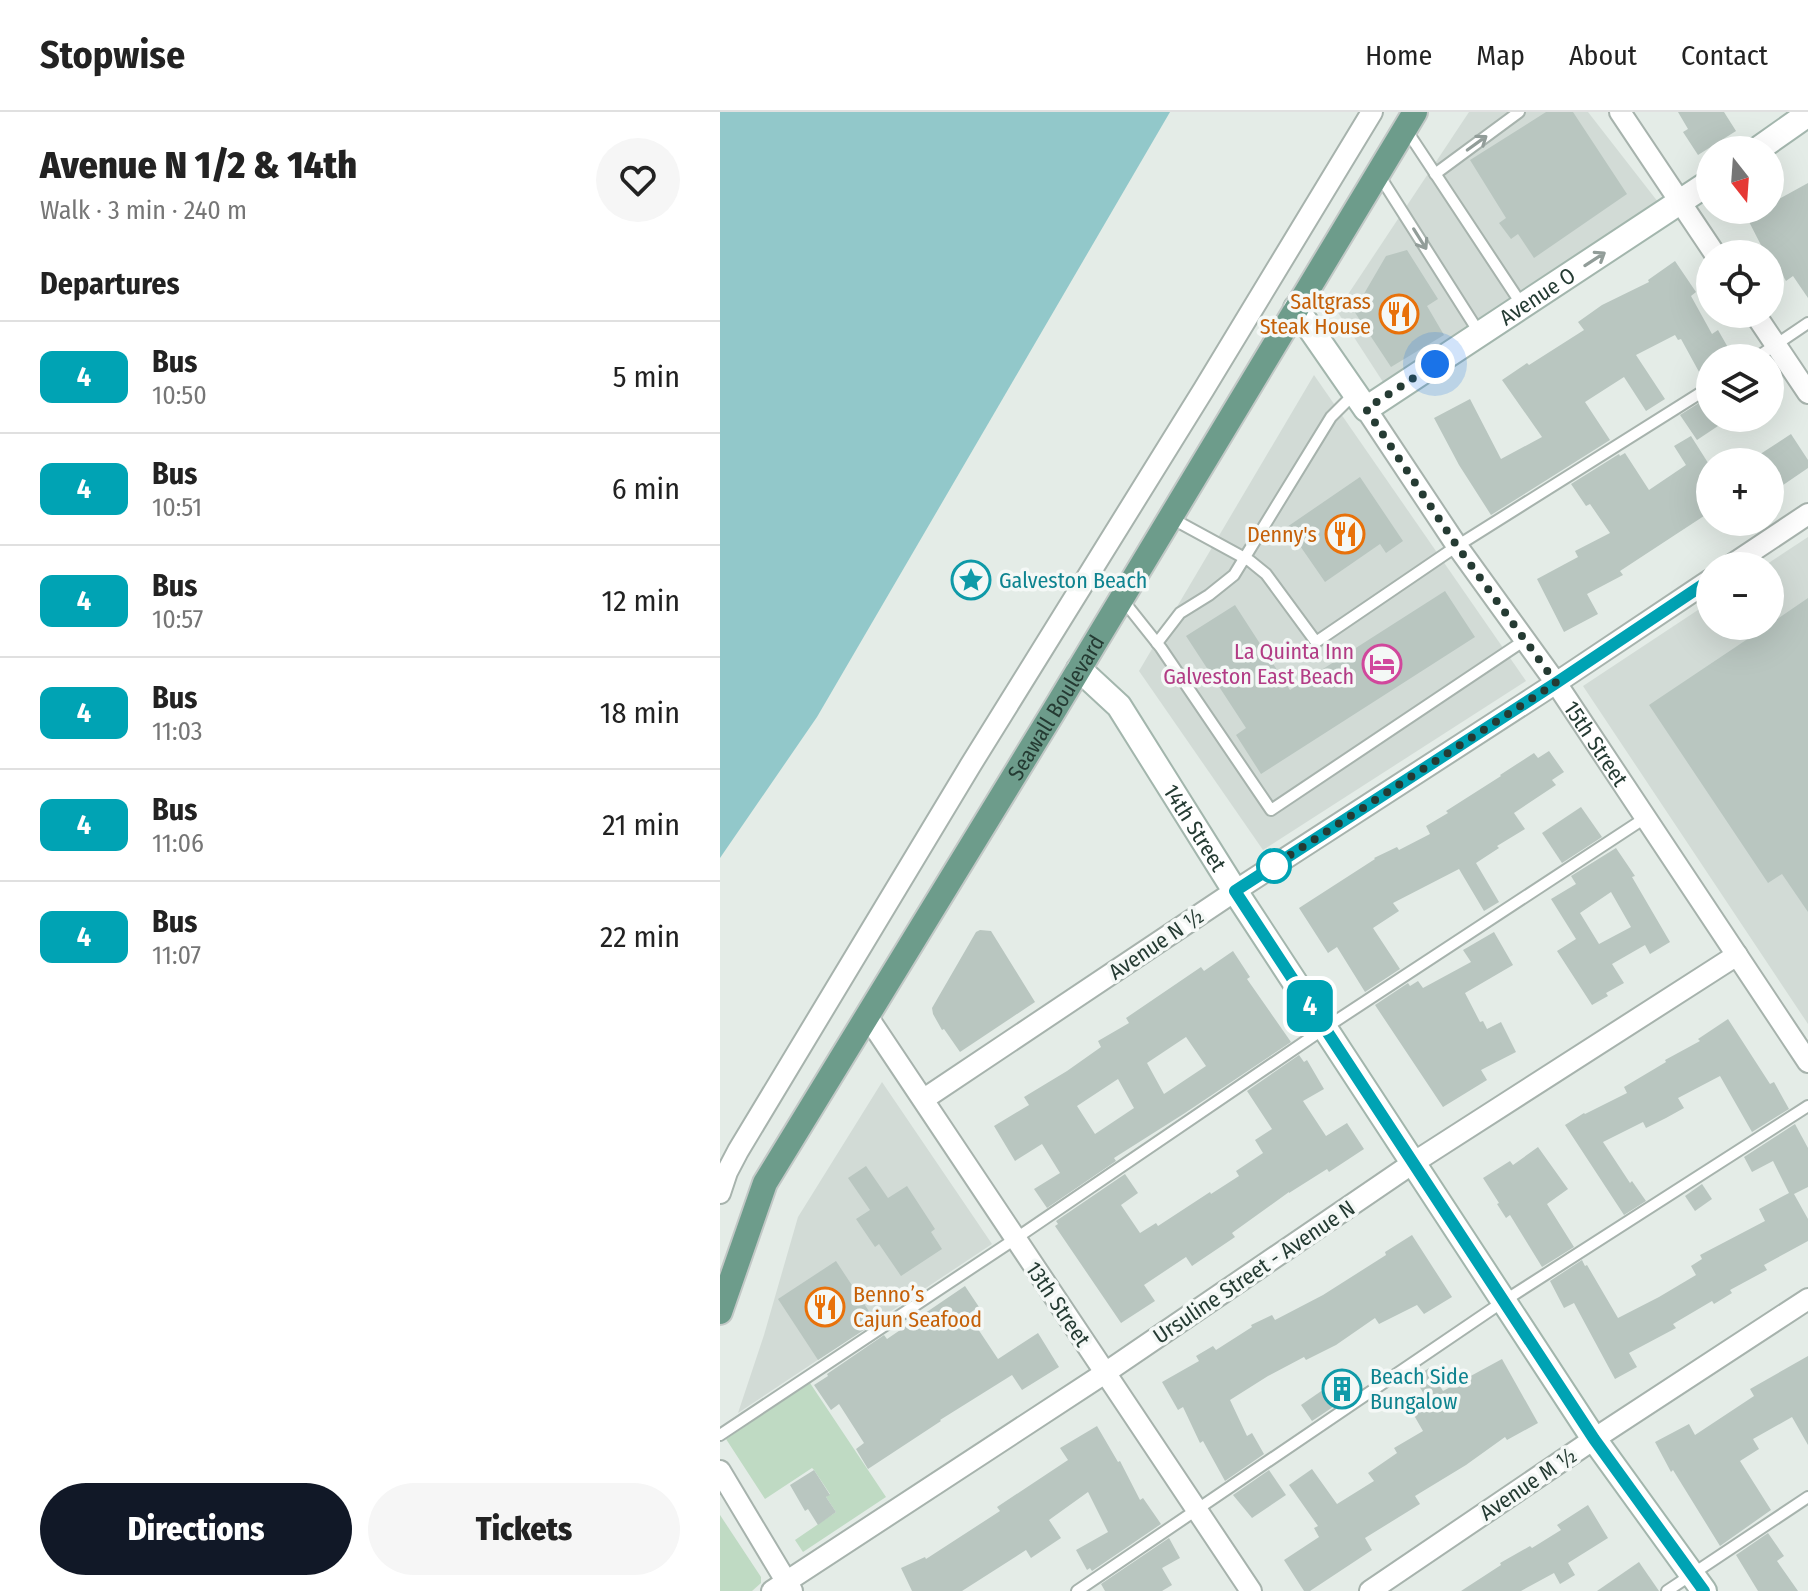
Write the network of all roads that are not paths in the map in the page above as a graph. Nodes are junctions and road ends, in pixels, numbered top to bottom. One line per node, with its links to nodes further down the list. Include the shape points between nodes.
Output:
1 (1372, 112): 41 (street, via 962,779 738,1151)
2 (1519, 112): 8 (lane, one-way to 2)
3 (1620, 112): 10 (street)
4 (1808, 114): 6 (main road)
5 (1410, 120): 7 (main road, Seawall Boulevard); 8 (lane)
6 (1777, 136)
7 (1378, 173): 13 (main road, Seawall Boulevard); 15 (lane, one-way to 15)
8 (1435, 174): 12 (lane)
9 (1696, 192): 10 (main road, Avenue O)
10 (1681, 203): 11 (street); 12 (main road, Avenue O, one-way to 10)
11 (1706, 240)
12 (1523, 306): 15 (main road, Avenue O)
13 (1296, 308): 20 (main road, 15th Street); 22 (main road, Seawall Boulevard)
14 (1808, 323): 16 (lane)
15 (1480, 334): 20 (main road, Avenue O)
16 (1777, 344)
17 (1784, 357): 18 (street)
18 (1808, 393)
19 (1696, 396): 23 (lane)
20 (1360, 401): 23 (street, 15th Street); 25 (lane, via 1331,417)
21 (1808, 514): 24 (street)
22 (1171, 518): 25 (lane); 27 (main road, Seawall Boulevard)
23 (1457, 546): 25 (lane, via 1316,642 1272,580); 28 (street, 15th Street)
24 (1751, 552)
25 (1245, 559): 29 (lane, via 1224,585 1180,613)
26 (1696, 589): 31 (street, Avenue N ½)
27 (1122, 599): 29 (lane); 30 (main road, Seawall Boulevard)
28 (1525, 640): 29 (lane, via 1271,810); 31 (street, 15th Street)
29 (1157, 643)
30 (1079, 669): 33 (main road, 14th Street, via 1119,706); 35 (main road, Seawall Boulevard)
31 (1556, 683): 32 (street, 15th Street); 33 (street, Avenue N ½)
32 (1645, 818): 34 (street, 15th Street); 36 (lane)
33 (1235, 891): 36 (main road, 14th Street); 38 (street, Avenue N ½)
34 (1737, 955): 37 (street, 15th Street); 40 (street, Ursuline Street - Avenue N)
35 (867, 1016): 38 (street, 13th Street); 45 (main road, Seawall Boulevard, via 765,1183)
36 (1325, 1028): 40 (main road, 14th Street); 42 (lane)
37 (1808, 1062)
38 (924, 1099): 42 (street, 13th Street)
39 (1808, 1106): 44 (lane)
40 (1413, 1163): 44 (main road, 14th Street); 46 (street, Ursuline Street - Avenue N)
41 (720, 1193)
42 (1015, 1239): 46 (street, 13th Street); 47 (lane)
43 (1808, 1299): 48 (street, Avenue M ½)
44 (1504, 1301): 48 (main road, 14th Street); 51 (lane)
45 (720, 1312)
46 (1105, 1373): 51 (street, 13th Street); 53 (street, Ursuline Street - Avenue N)
47 (720, 1435)
48 (1594, 1439): 52 (main road, 14th Street); 56 (street, Avenue M ½)
49 (720, 1471): 53 (street)
50 (1808, 1497): 52 (lane)
51 (1197, 1510): 54 (lane); 55 (street, 13th Street)
52 (1698, 1582): 57 (lane)
53 (783, 1588)
54 (1077, 1591)
55 (1251, 1591)
56 (1370, 1591)
57 (1667, 1591)

